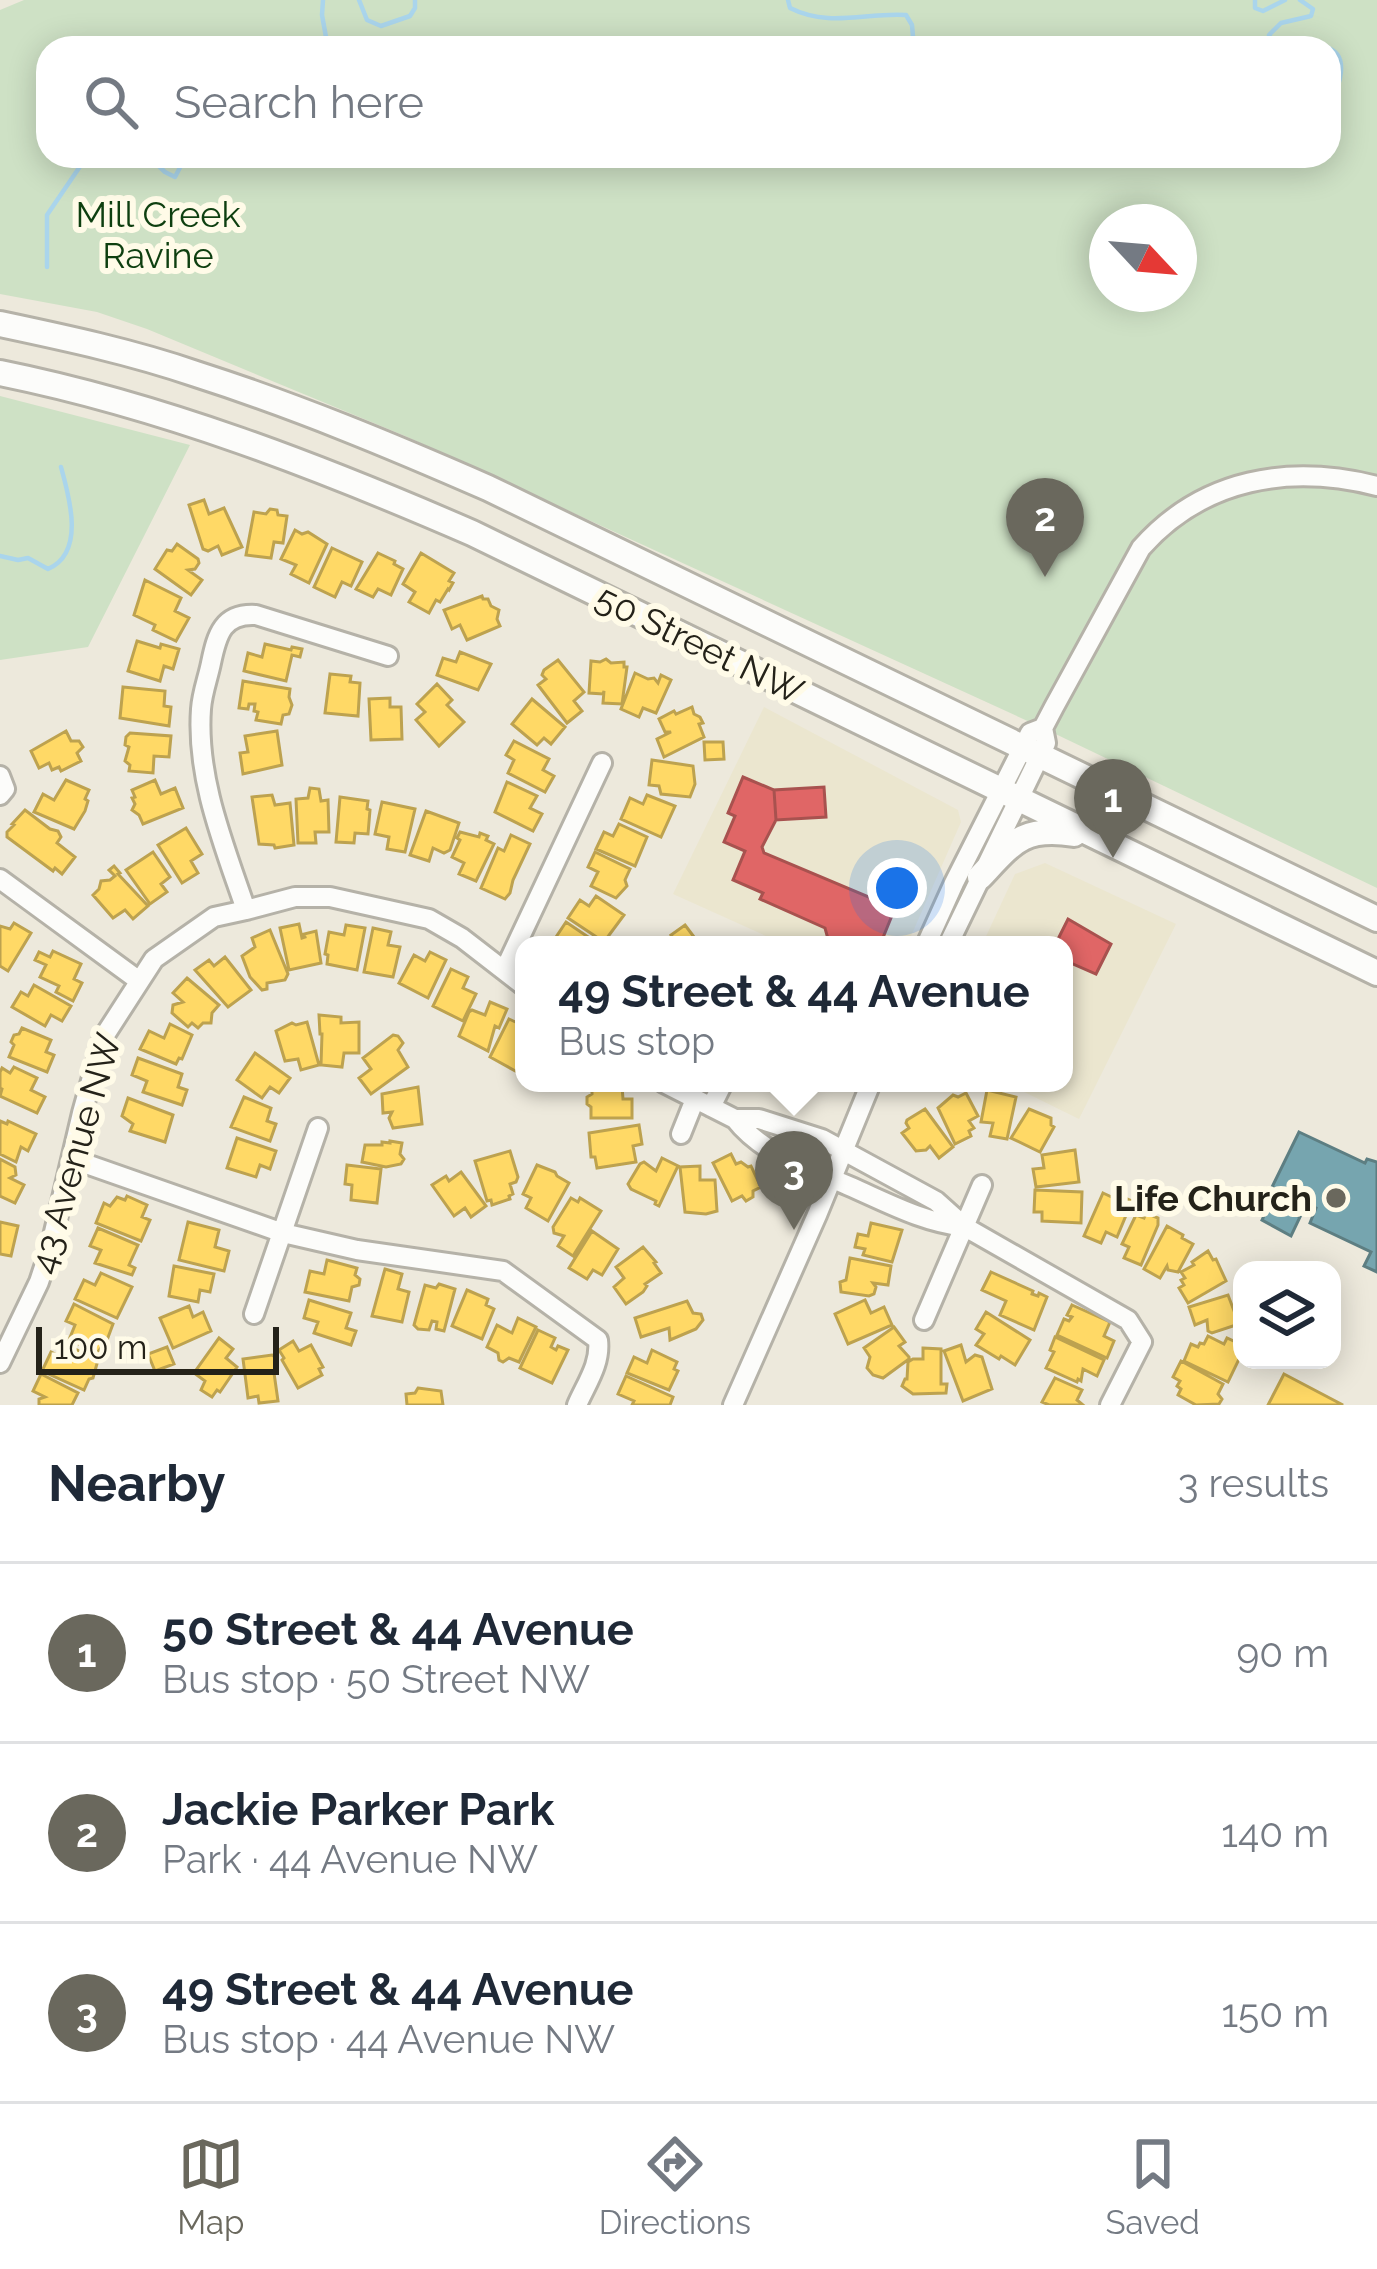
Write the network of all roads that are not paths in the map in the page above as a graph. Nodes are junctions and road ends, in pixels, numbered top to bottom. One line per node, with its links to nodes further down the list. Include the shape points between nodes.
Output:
1 (0, 324): 5 (main road, 50 Street NW, via 176,367 362,433)
2 (0, 373): 9 (main road, 50 Street NW, via 204,429 382,494)
3 (1377, 486): 5 (street, via 1265,477 1187,507 1160,527 1043,728 1046,742)
4 (388, 656): 13 (street, via 256,615 227,622 201,706 202,754)
5 (1032, 752): 9 (street); 14 (main road, 50 Street NW)
6 (602, 764): 15 (street)
7 (0, 776): 8 (street)
8 (0, 795)
9 (1009, 795): 10 (main road, 50 Street NW); 11 (street); 16 (street)
10 (1098, 838): 11 (main road, via 1032,833); 20 (main road, 50 Street NW)
11 (980, 877): 17 (street)
12 (0, 879): 22 (street)
13 (246, 910): 19 (street, 43 Avenue NW, via 295,897 397,910 429,919); 22 (street, 43 Avenue NW, via 214,917)
14 (1377, 920)
15 (521, 936)
16 (930, 936)
17 (952, 936)
18 (515, 948): 19 (street)
19 (505, 969): 21 (street, 43 Avenue NW)
20 (1377, 973)
21 (515, 978)
22 (138, 980): 32 (street, 43 Avenue NW, via 103,1038)
23 (685, 1092): 27 (street)
24 (714, 1092): 27 (street)
25 (867, 1092): 31 (street)
26 (875, 1092): 31 (street)
27 (703, 1103): 28 (street); 30 (street)
28 (735, 1119): 31 (street, via 759,1119); 33 (street, via 749,1136)
29 (318, 1128): 36 (street)
30 (681, 1134)
31 (844, 1151): 33 (street); 35 (street, via 936,1201)
32 (72, 1159): 36 (street); 39 (street, 43 Avenue NW, via 39,1282)
33 (832, 1179): 35 (street, via 933,1223); 42 (street)
34 (982, 1185): 35 (street)
35 (965, 1227): 38 (street); 43 (street, via 1128,1320 1142,1342)
36 (283, 1233): 37 (street); 41 (street, via 357,1250 507,1262 598,1340)
37 (254, 1314)
38 (924, 1321)
39 (5, 1338): 40 (street, 43 Avenue NW)
40 (0, 1363)
41 (577, 1405)
42 (733, 1405)
43 (1110, 1405)

